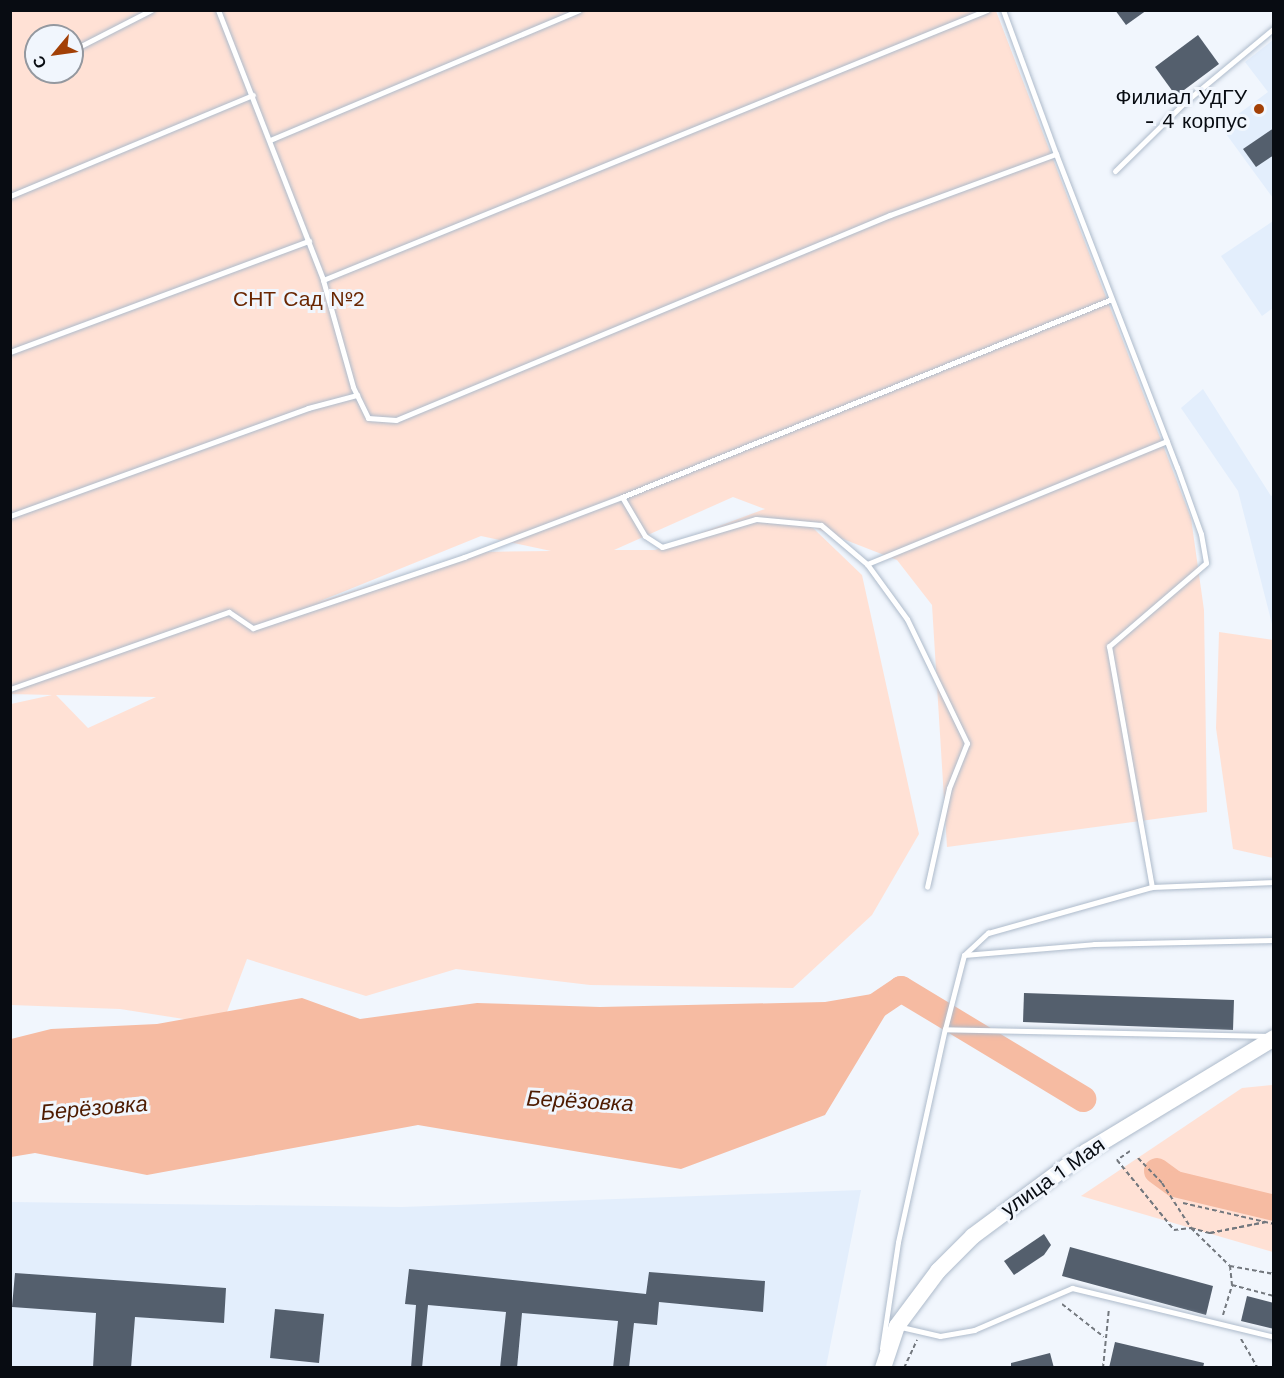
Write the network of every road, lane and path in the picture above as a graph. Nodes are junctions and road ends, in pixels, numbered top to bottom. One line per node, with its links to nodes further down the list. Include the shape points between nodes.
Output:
1 (151, 10): 7 (lane)
2 (218, 10): 8 (lane)
3 (579, 10): 9 (lane)
4 (987, 10): 14 (lane)
5 (1003, 10): 10 (lane)
6 (1274, 28): 11 (lane, via 1185,102)
7 (84, 44)
8 (253, 95): 9 (lane); 12 (lane)
9 (270, 140): 13 (lane)
10 (1056, 154): 15 (lane); 17 (lane, via 890,215 396,420 368,418)
11 (1115, 171)
12 (10, 196)
13 (309, 241): 14 (lane); 16 (lane)
14 (323, 280): 17 (lane)
15 (1112, 299): 18 (lane); 19 (lane)
16 (10, 352)
17 (357, 395): 20 (lane, via 308,408)
18 (1167, 441): 21 (lane); 24 (lane, via 1201,534 1206,563 1109,646)
19 (622, 497): 21 (lane, via 645,536 662,547 756,519 821,525); 22 (lane, via 464,557 254,628 229,612)
20 (10, 516)
21 (867, 564): 25 (lane, via 907,619 967,743 950,789)
22 (10, 689)
23 (1274, 882): 24 (lane)
24 (1152, 886): 27 (lane, via 988,933)
25 (927, 887)
26 (1274, 940): 27 (lane, via 1094,944)
27 (964, 955): 28 (lane)
28 (945, 1029): 29 (lane); 48 (lane, via 898,1242)
29 (1274, 1037): 43 (main road, улица 1 Мая, via 1086,1152 1008,1207 938,1271)
30 (1130, 1151): 35 (path, via 1117,1160 1174,1230)
31 (1138, 1158): 35 (path, via 1162,1183)
32 (1183, 1203): 33 (path)
33 (1266, 1222): 34 (path); 35 (path, via 1210,1233)
34 (1274, 1224)
35 (1191, 1228): 36 (path)
36 (1230, 1266): 37 (path); 38 (path)
37 (1274, 1274)
38 (1232, 1285): 39 (path); 42 (path)
39 (1274, 1296)
40 (1052, 1297): 41 (lane, via 1072,1288); 45 (lane, via 974,1330 940,1336); 47 (path)
41 (1110, 1297): 42 (lane); 47 (path)
42 (1220, 1323): 44 (lane)
43 (897, 1326): 45 (lane); 48 (main road, улица 1 Мая)
44 (1235, 1327): 46 (lane); 51 (path)
45 (921, 1331): 49 (path)
46 (1274, 1337)
47 (1106, 1338): 50 (path)
48 (881, 1368)
49 (904, 1368)
50 (1103, 1368)
51 (1258, 1368)

